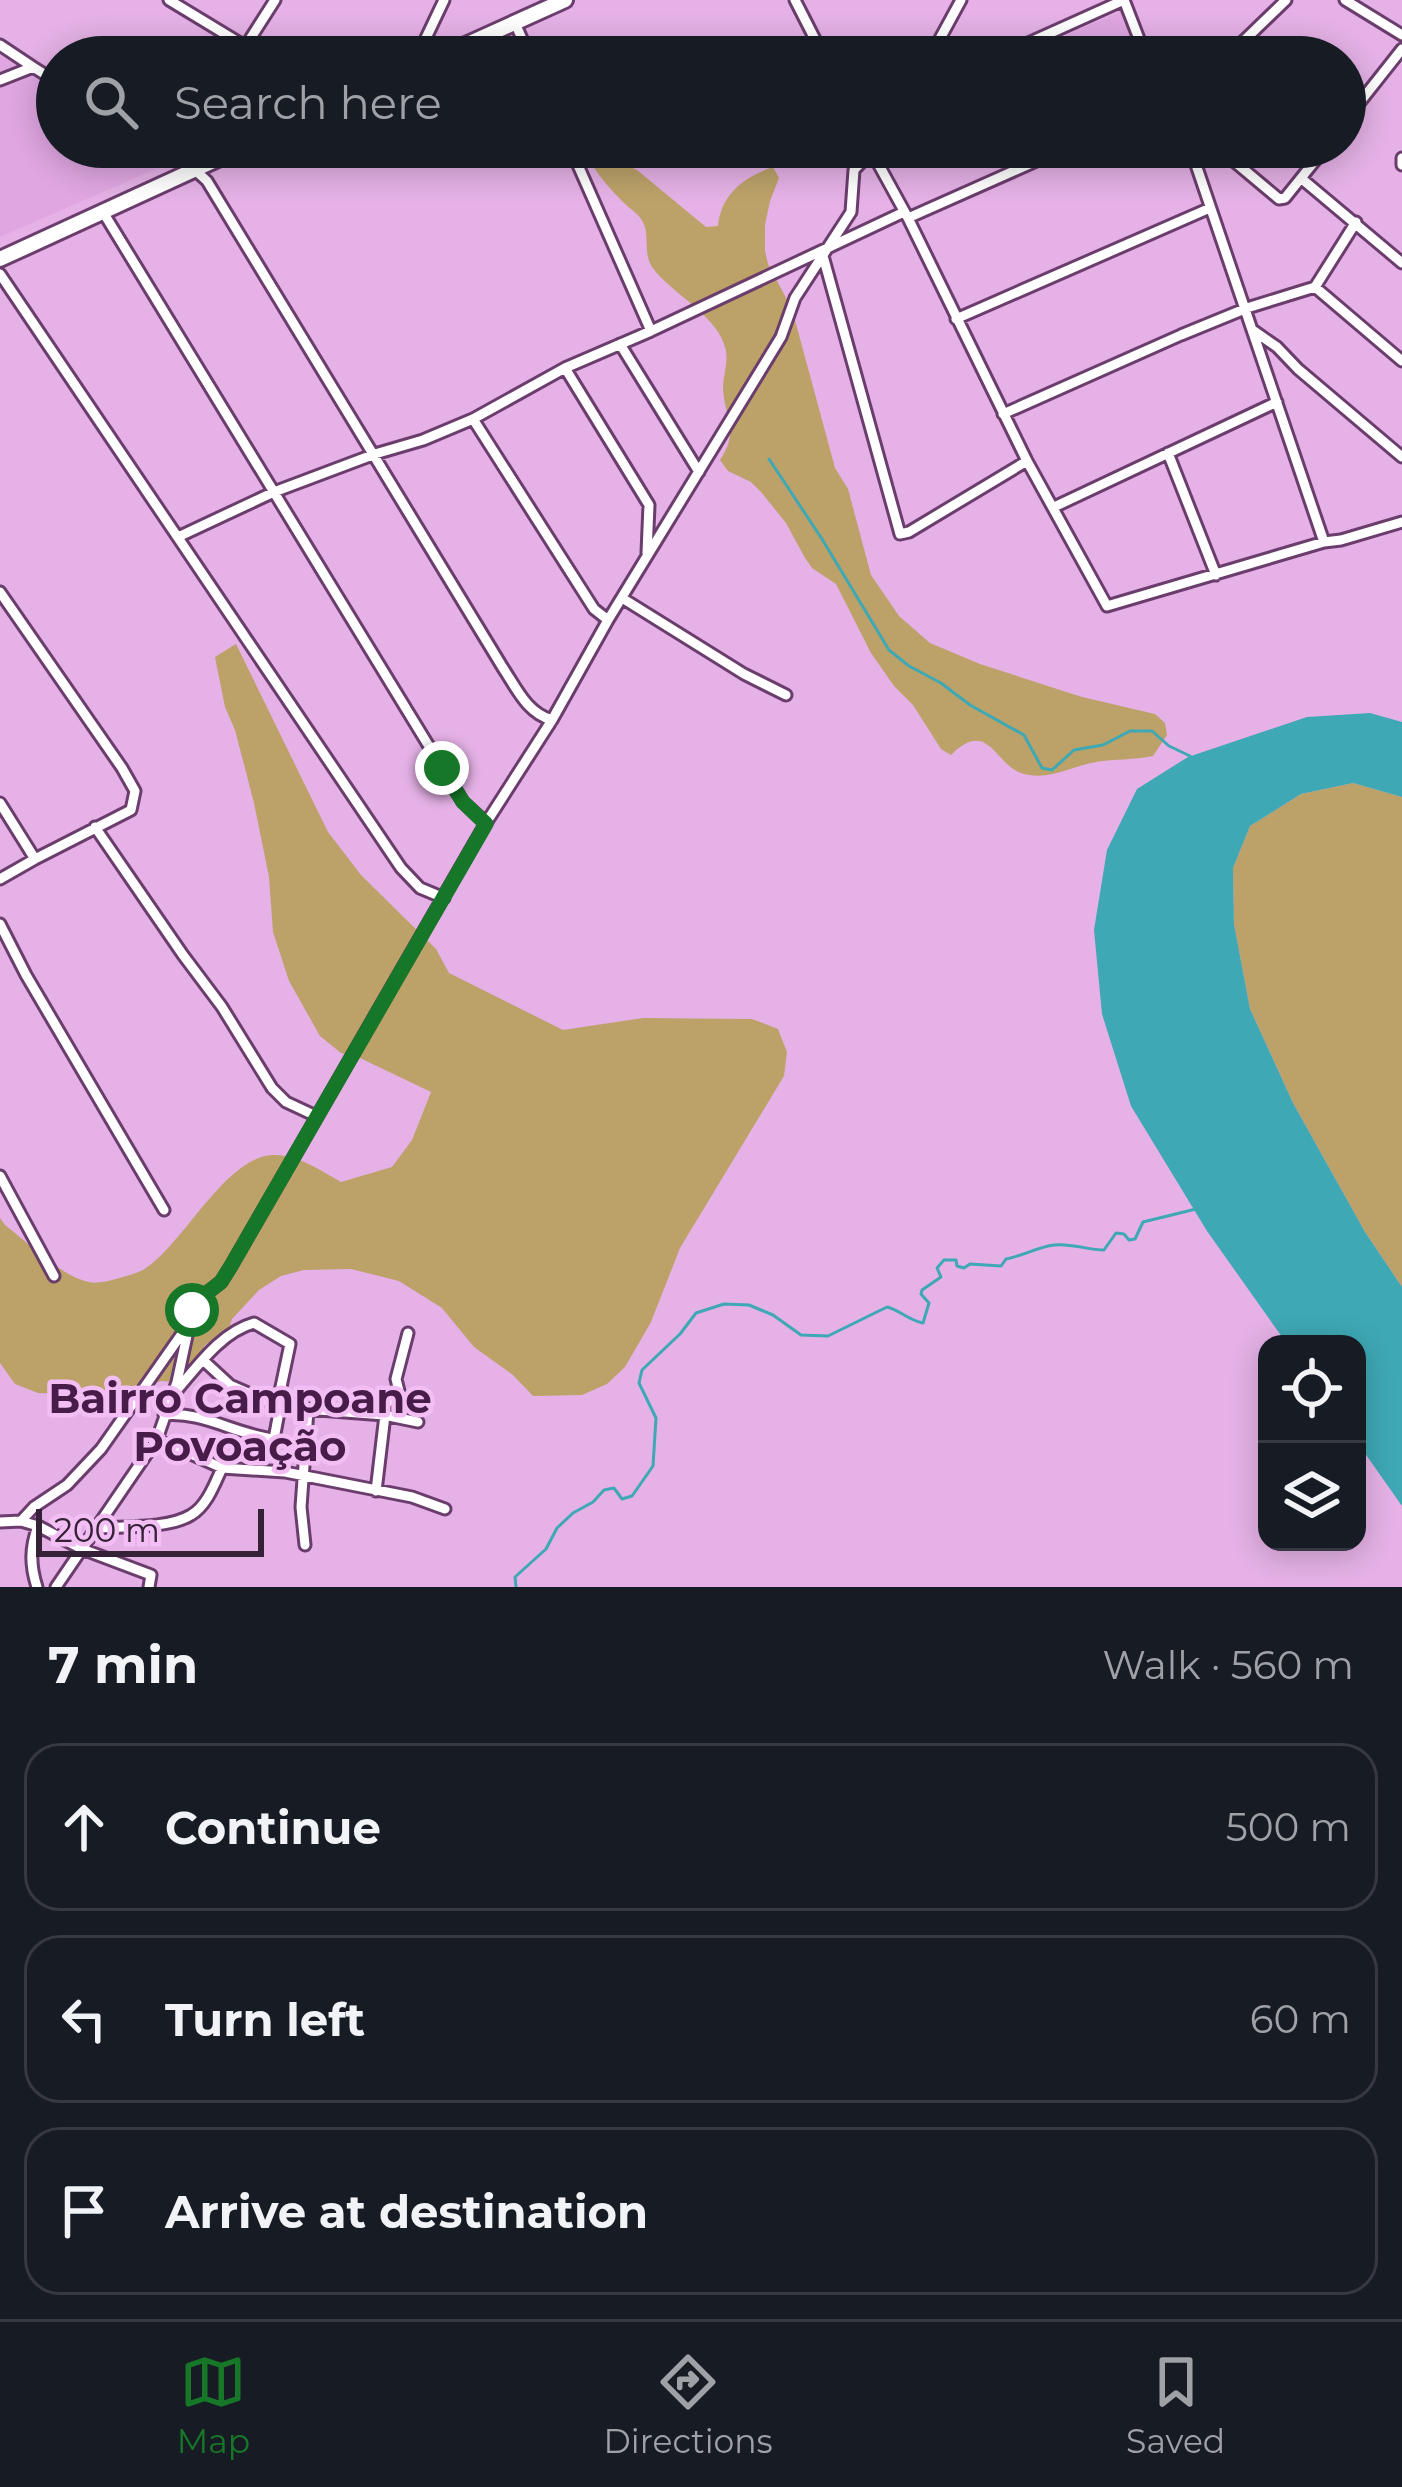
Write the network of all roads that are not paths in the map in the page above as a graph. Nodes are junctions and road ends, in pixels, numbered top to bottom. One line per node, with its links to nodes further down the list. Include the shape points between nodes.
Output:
1 (170, 0): 12 (street)
2 (275, 0): 13 (street)
3 (444, 0): 14 (street)
4 (565, 0): 10 (main road)
5 (795, 0): 17 (street)
6 (961, 0): 18 (street)
7 (1286, 0): 21 (street)
8 (1345, 0): 11 (street)
9 (1127, 1): 19 (street); 20 (street)
10 (515, 23): 15 (main road); 16 (street)
11 (1402, 35)
12 (227, 36)
13 (252, 36)
14 (427, 36)
15 (486, 36)
16 (521, 36)
17 (813, 36)
18 (941, 36)
19 (1046, 36)
20 (1139, 36)
21 (1249, 36)
22 (0, 45): 24 (street)
23 (1402, 49): 27 (street)
24 (33, 67): 25 (street); 26 (street)
25 (36, 69)
26 (0, 80)
27 (1366, 95)
28 (192, 168): 37 (street)
29 (199, 168): 37 (main road)
30 (579, 168): 51 (street)
31 (856, 168): 43 (street, via 851,212)
32 (882, 168): 41 (street)
33 (1019, 168): 41 (street)
34 (1197, 168): 39 (street)
35 (1242, 168): 38 (street, via 1279,199)
36 (1310, 168): 38 (street)
37 (195, 170): 40 (main road); 60 (street)
38 (1302, 179): 42 (street)
39 (1210, 208): 49 (street); 50 (street)
40 (103, 212): 45 (main road); 64 (street)
41 (906, 215): 43 (street); 50 (street)
42 (1356, 222): 46 (street); 48 (street)
43 (831, 245): 44 (street); 51 (street)
44 (824, 256): 62 (street, via 900,534); 63 (street)
45 (0, 259)
46 (1402, 262)
47 (0, 274): 68 (street)
48 (1315, 287): 49 (street); 54 (street)
49 (1246, 308): 52 (street); 57 (street)
50 (956, 319): 57 (street)
51 (651, 331): 53 (street)
52 (1254, 331): 56 (street); 61 (street)
53 (620, 344): 55 (street); 63 (street)
54 (1402, 361)
55 (565, 368): 58 (street); 70 (street, via 649,505)
56 (1277, 402): 59 (street); 69 (street)
57 (1003, 414): 62 (street)
58 (473, 418): 60 (street); 76 (street)
59 (1168, 453): 65 (street); 71 (street)
60 (375, 454): 64 (street); 78 (street, via 528,706)
61 (1402, 457)
62 (1027, 461): 65 (street)
63 (699, 472): 70 (street)
64 (274, 492): 68 (street); 80 (street, via 463,802)
65 (1054, 507): 71 (street, via 1108,606)
66 (1400, 523): 67 (street); 69 (street)
67 (1402, 536)
68 (178, 537): 84 (street, via 401,868 420,889)
69 (1324, 542): 71 (street)
70 (647, 558): 73 (street)
71 (1216, 575)
72 (0, 592): 74 (street)
73 (622, 598): 76 (street); 77 (street)
74 (14, 612): 75 (street); 81 (street, via 133,786 131,810)
75 (0, 618)
76 (608, 620): 78 (street)
77 (786, 694)
78 (552, 720): 80 (street)
79 (0, 803): 82 (street)
80 (486, 824): 84 (street)
81 (95, 827): 82 (street); 86 (street, via 272,1088)
82 (35, 859): 83 (street)
83 (0, 879)
84 (444, 898): 86 (street)
85 (0, 924): 88 (street)
86 (316, 1116): 90 (street, via 221,1282 194,1303)
87 (0, 1176): 89 (street)
88 (164, 1210)
89 (54, 1276)
90 (188, 1325): 93 (street); 104 (street, via 101,1449)
91 (408, 1333): 97 (street, via 399,1390)
92 (202, 1360): 93 (street); 94 (street, via 230,1384); 94 (street, via 244,1325 259,1325 290,1344)
93 (170, 1398): 96 (street)
94 (278, 1406): 95 (street); 96 (street, via 274,1438)
95 (308, 1410): 97 (street); 101 (street)
96 (164, 1415): 99 (street)
97 (380, 1415): 98 (street); 102 (street)
98 (418, 1422)
99 (157, 1439): 100 (street); 107 (street)
100 (222, 1468): 101 (street); 107 (street, via 194,1514)
101 (304, 1476): 102 (street); 108 (street)
102 (376, 1491): 103 (street)
103 (445, 1509)
104 (21, 1521): 105 (street); 106 (street)
105 (0, 1522)
106 (38, 1526): 109 (street); 110 (street, via 31,1565)
107 (97, 1528): 109 (street)
108 (305, 1545)
109 (82, 1549): 111 (street); 112 (street, via 151,1575)
110 (37, 1587)
111 (56, 1587)
112 (149, 1587)

